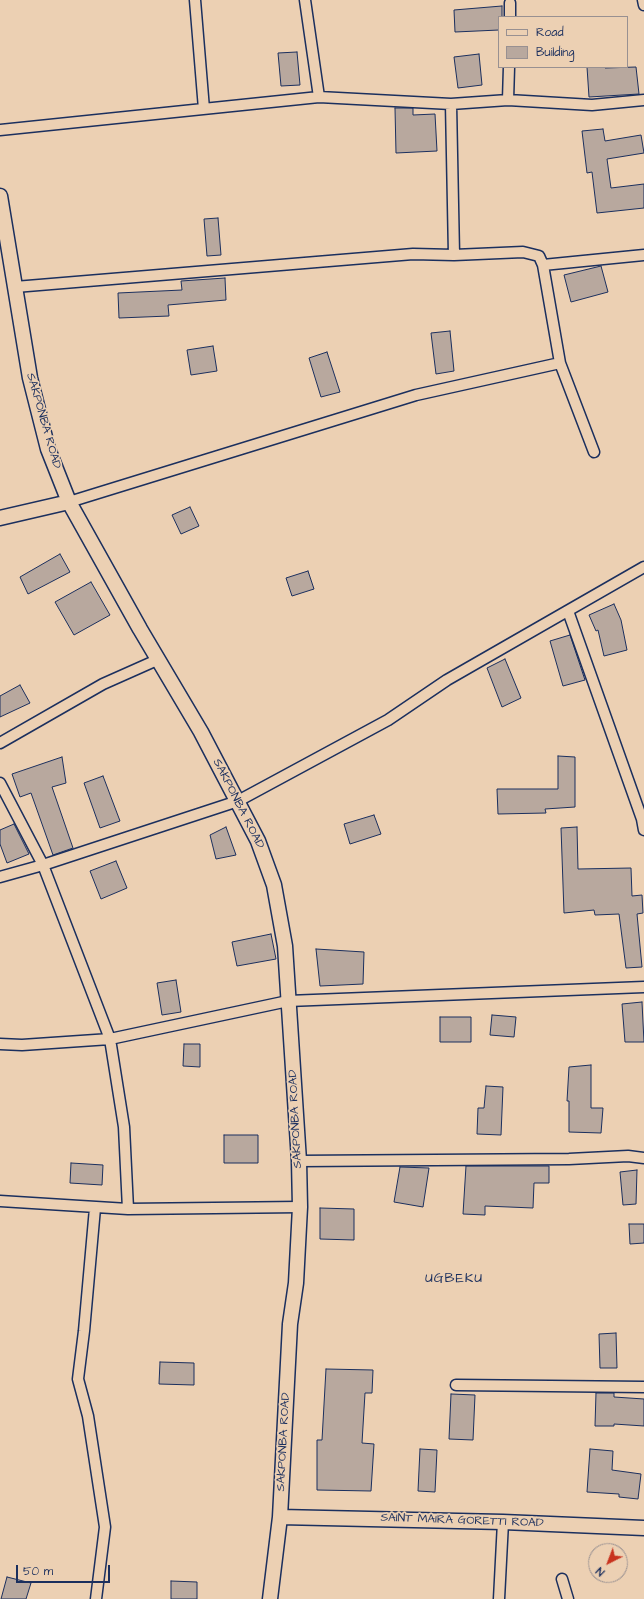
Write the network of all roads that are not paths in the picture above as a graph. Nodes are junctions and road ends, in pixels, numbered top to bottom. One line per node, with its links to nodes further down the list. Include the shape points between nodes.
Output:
1 (195, 0): 12 (street)
2 (305, 0): 8 (street)
3 (644, 0): 5 (street)
4 (510, 3): 6 (street)
5 (644, 5)
6 (510, 16)
7 (508, 68): 9 (street)
8 (319, 97): 11 (street); 12 (street)
9 (508, 100): 10 (street, via 592,105); 11 (street)
10 (644, 100)
11 (451, 104): 16 (street)
12 (204, 109): 13 (street)
13 (0, 130)
14 (0, 196): 18 (main road, SAKPONBA ROAD)
15 (644, 254): 17 (street)
16 (454, 255): 17 (street, via 523,252 539,256); 18 (street, via 413,254)
17 (543, 265): 19 (street)
18 (15, 287): 21 (main road, SAKPONBA ROAD, via 30,378 48,449)
19 (560, 363): 20 (street); 21 (street, via 416,395)
20 (594, 452)
21 (69, 502): 22 (main road); 25 (main road, SAKPONBA ROAD)
22 (0, 518)
23 (644, 567): 24 (street)
24 (568, 611): 28 (street, via 446,680 388,720); 29 (street)
25 (158, 660): 26 (street, via 103,684); 28 (main road, SAKPONBA ROAD)
26 (0, 743)
27 (0, 782): 30 (street)
28 (238, 801): 30 (street); 33 (main road, SAKPONBA ROAD, via 258,841 274,885 286,946)
29 (644, 830)
30 (44, 865): 31 (street); 34 (street)
31 (0, 877)
32 (644, 987): 33 (street)
33 (288, 1001): 34 (street); 37 (main road, SAKPONBA ROAD)
34 (110, 1039): 35 (street); 41 (street, via 124,1127)
35 (0, 1044)
36 (644, 1158): 37 (street, via 628,1156 569,1159)
37 (299, 1161): 39 (main road, SAKPONBA ROAD)
38 (0, 1201): 40 (street)
39 (300, 1206): 41 (street); 44 (main road, SAKPONBA ROAD)
40 (95, 1208): 41 (street); 48 (street, via 78,1379 88,1416 105,1527)
41 (128, 1209)
42 (456, 1385): 43 (street)
43 (644, 1387)
44 (280, 1517): 45 (main road, SAINT MAIRA GORETTI ROAD); 49 (main road, SAKPONBA ROAD)
45 (503, 1522): 46 (main road, SAINT MAIRA GORETTI ROAD); 50 (street)
46 (644, 1528)
47 (562, 1579): 51 (street)
48 (96, 1599)
49 (270, 1599)
50 (499, 1599)
51 (568, 1599)

